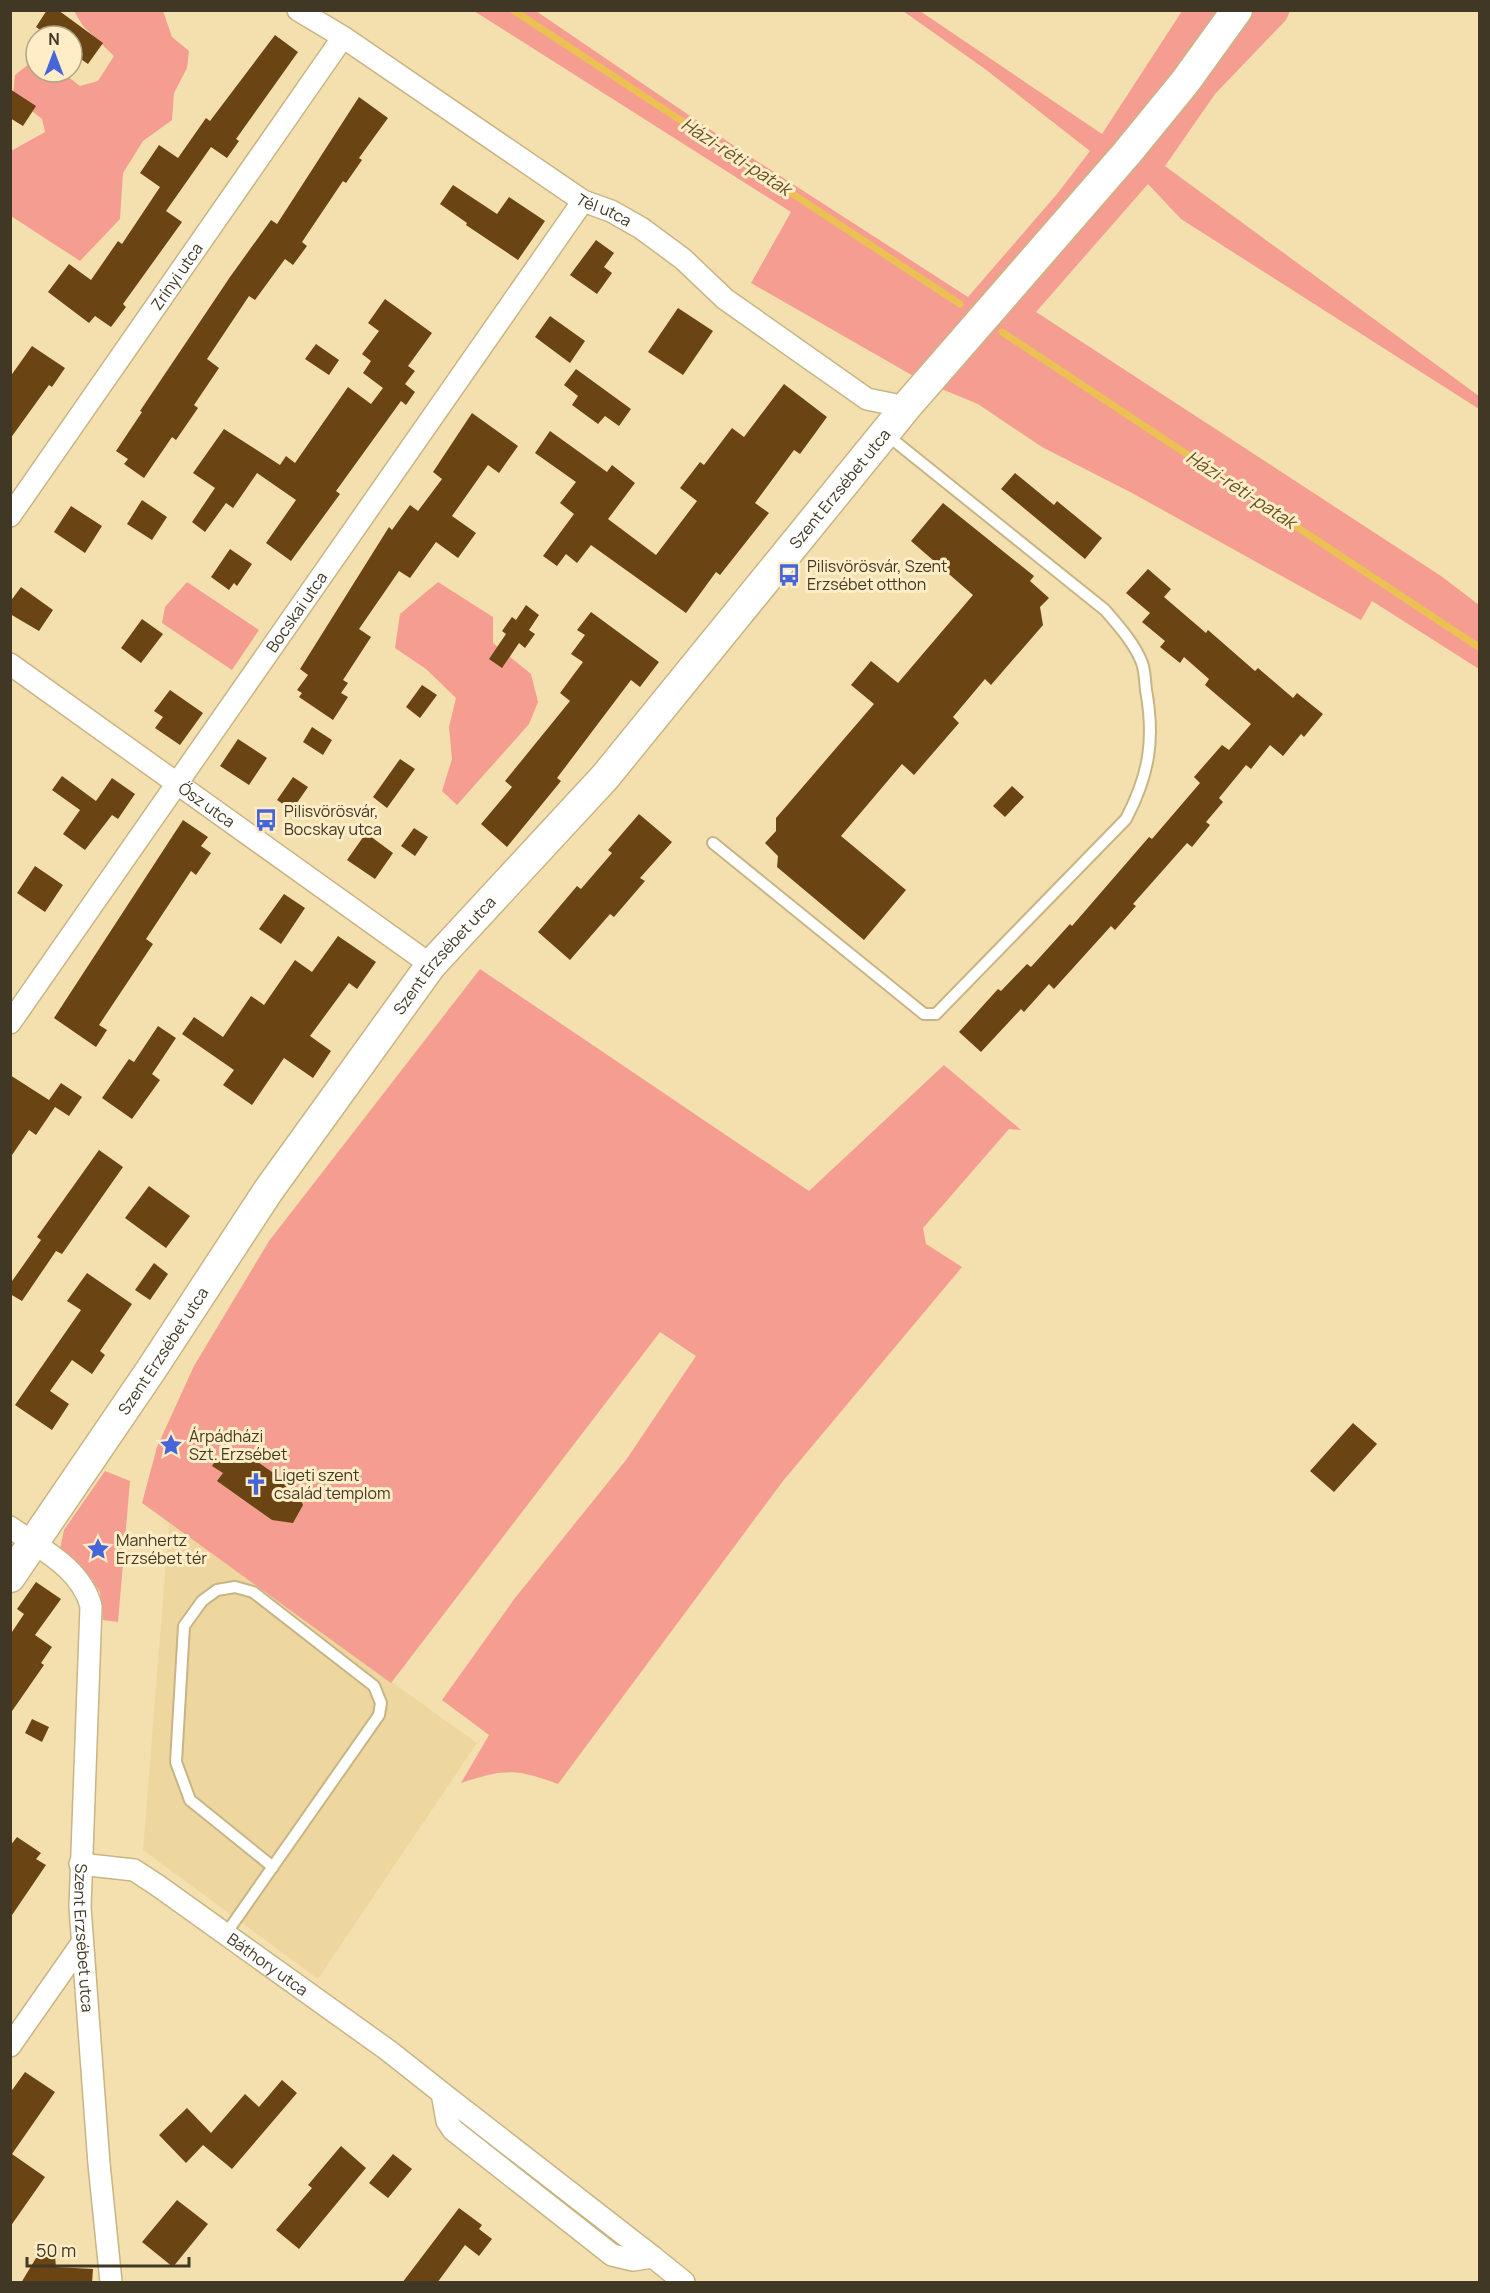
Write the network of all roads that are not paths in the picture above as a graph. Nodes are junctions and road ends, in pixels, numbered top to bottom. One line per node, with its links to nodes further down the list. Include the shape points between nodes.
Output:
1 (298, 10): 3 (street, Tél utca)
2 (1237, 10): 5 (street, Szent Erzsébet utca, via 1127,153)
3 (343, 37): 4 (street, Tél utca); 7 (street, Zrínyi utca)
4 (583, 201): 5 (street, Tél utca, via 641,228 683,259 725,299 867,399); 9 (street, Bocskai utca)
5 (906, 407): 6 (street, Szent Erzsébet utca)
6 (884, 433): 10 (lane, via 1105,610 1123,632 1142,662 1150,712 1150,754 1140,791 1125,819 936,1014 924,1014); 11 (street, Szent Erzsébet utca, via 605,777)
7 (10, 516)
8 (10, 663): 9 (street, Ősz utca)
9 (179, 782): 11 (street, Ősz utca); 12 (street, Bocskai utca)
10 (713, 843)
11 (431, 965): 13 (street, Szent Erzsébet utca)
12 (10, 1023)
13 (22, 1535): 14 (street, Szent Erzsébet utca); 15 (street, Szent Erzsébet utca, via 75,1574 88,1594 93,1619)
14 (10, 1577)
15 (80, 1864): 17 (street, Báthory utca, via 134,1870); 18 (street, Szent Erzsébet utca)
16 (273, 1867): 16 (lane, via 380,1716 381,1702 374,1686 253,1592 235,1587 217,1590 202,1601 184,1626 176,1762 190,1800); 17 (lane)
17 (225, 1935): 20 (street, Báthory utca, via 389,2051)
18 (82, 1943): 19 (street); 22 (street, Szent Erzsébet utca)
19 (10, 2046)
20 (441, 2093): 21 (street, Báthory utca); 21 (street, via 453,2130 612,2255 633,2260)
21 (653, 2257): 23 (street, Báthory utca)
22 (111, 2283)
23 (684, 2283)

